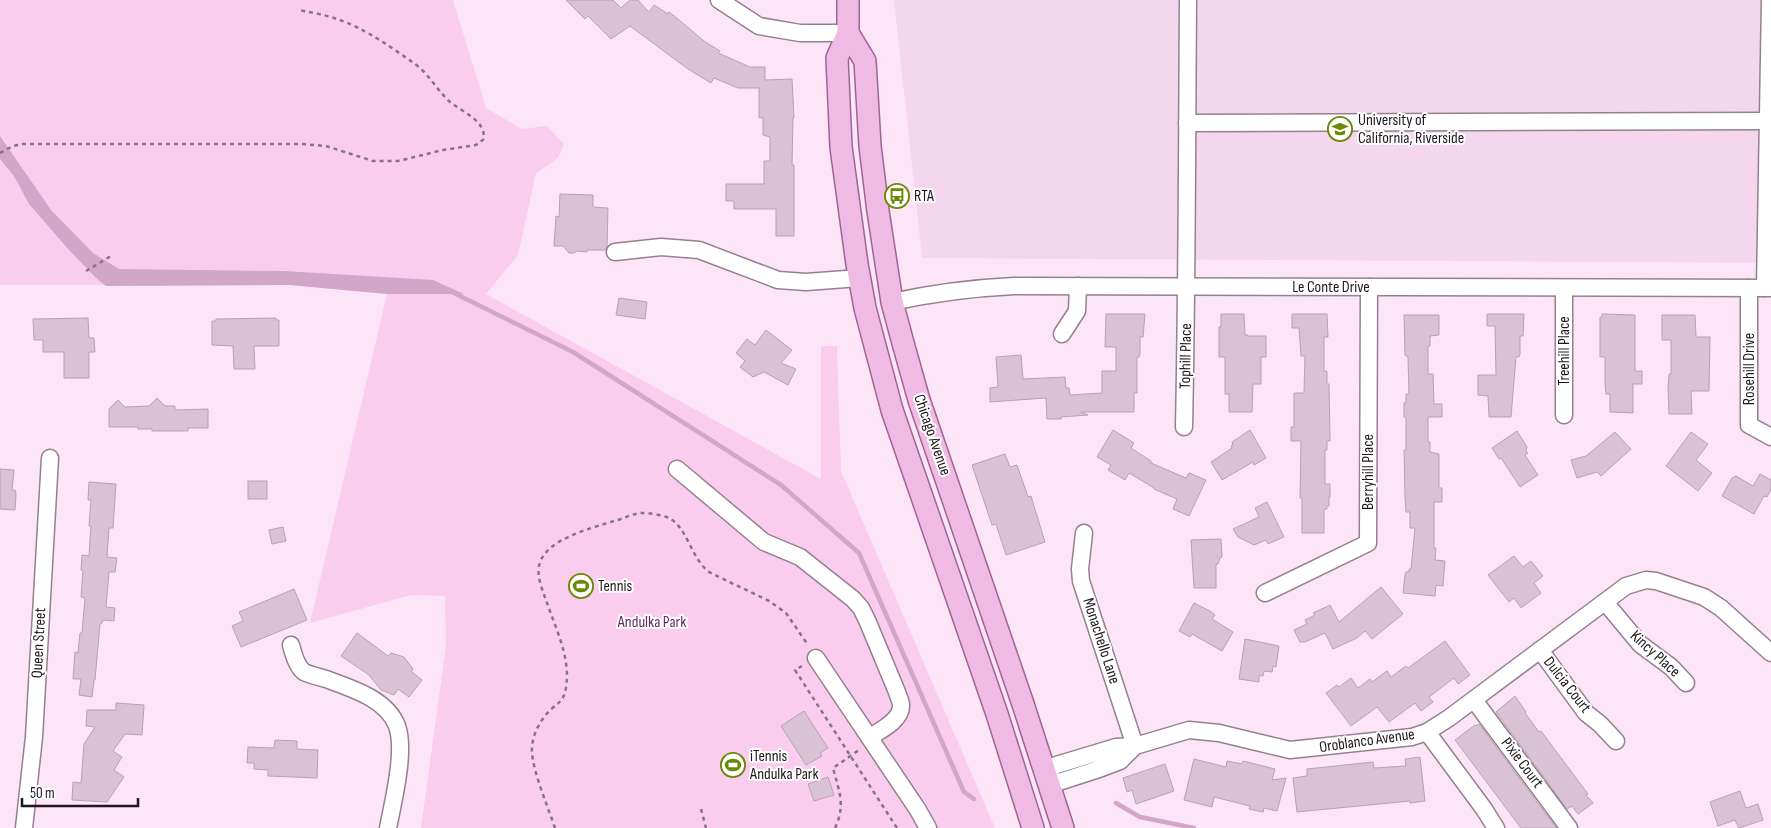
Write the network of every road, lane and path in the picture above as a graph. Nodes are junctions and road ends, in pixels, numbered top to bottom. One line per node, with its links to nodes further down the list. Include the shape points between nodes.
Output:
1 (719, 0): 6 (street, via 759,26 800,33)
2 (848, 0): 6 (main road, Chicago Avenue)
3 (1188, 0): 8 (street, Tophill Place)
4 (1770, 0): 7 (street)
5 (298, 10): 9 (path, via 347,22 368,32 418,66 439,92 479,123 484,139 476,145 398,161 373,161 326,146 302,144 22,144)
6 (848, 34): 10 (main road, Chicago Avenue, via 837,58 841,148); 20 (main road, Chicago Avenue, via 865,61 870,146)
7 (1767, 121): 8 (street); 19 (street)
8 (1187, 123): 16 (street, Tophill Place)
9 (0, 153)
10 (847, 189): 14 (main road, Chicago Avenue); 20 (main road, via 858,200 872,286 880,298)
11 (615, 252): 14 (street, via 661,247 699,250 778,280 806,282)
12 (111, 256): 13 (path)
13 (86, 271)
14 (860, 278): 22 (main road, Chicago Avenue)
15 (1078, 286): 16 (street, Le Conte Drive); 20 (street, Le Conte Drive, via 972,288); 21 (street, via 1077,311)
16 (1187, 286): 17 (street, Le Conte Drive); 24 (street, Tophill Place)
17 (1369, 287): 18 (street, Le Conte Drive); 29 (street, Berryhill Place, via 1368,543)
18 (1564, 288): 19 (street, Le Conte Drive); 23 (street, Treehill Place)
19 (1762, 288): 25 (street, Rosehill Drive, via 1749,425)
20 (892, 302): 22 (main road); 42 (main road, Chicago Avenue, via 919,400)
21 (1062, 334)
22 (876, 351): 51 (main road, Chicago Avenue, via 892,410)
23 (1564, 415)
24 (1184, 427)
25 (1771, 436)
26 (50, 458): 44 (street, Queen Street, via 34,737)
27 (677, 470): 38 (street, via 764,542 800,557 843,590 860,608 901,705 892,722)
28 (1084, 533): 40 (street, Monachello Lane, via 1081,581)
29 (1265, 593)
30 (1605, 602): 32 (street, Oroblanco Avenue); 33 (street, Oroblanco Avenue, via 1626,586 1646,580 1656,581 1712,602); 35 (street, Kincy Place, via 1640,644)
31 (291, 645): 45 (street, via 304,671 383,705 397,725 400,756)
32 (1540, 650): 36 (street, Oroblanco Avenue); 39 (street, Dulcia Court, via 1586,713)
33 (1771, 653)
34 (816, 658): 38 (street); 41 (path, via 796,670); 46 (path, via 786,613 701,565 683,531 669,518 644,513 631,515 559,541 539,566 540,582 564,655 566,689 562,702 543,719 531,750)
35 (1686, 683)
36 (1474, 700): 37 (street, Oroblanco Avenue); 54 (street, Pixie Court)
37 (1427, 732): 40 (street, Oroblanco Avenue, via 1404,738 1290,750 1219,733 1189,730); 53 (street)
38 (871, 739): 41 (path); 50 (street)
39 (1616, 741)
40 (1135, 746): 42 (street, Oroblanco Avenue, via 1120,760 1096,770 1059,782)
41 (851, 756): 48 (path, via 833,768 841,798 841,815); 49 (path)
42 (1046, 778): 52 (main road, Chicago Avenue)
43 (701, 809): 47 (path)
44 (24, 828)
45 (388, 828)
46 (555, 828)
47 (706, 828)
48 (835, 828)
49 (897, 828)
50 (928, 828)
51 (1033, 828)
52 (1063, 828)
53 (1496, 828)
54 (1569, 828)

